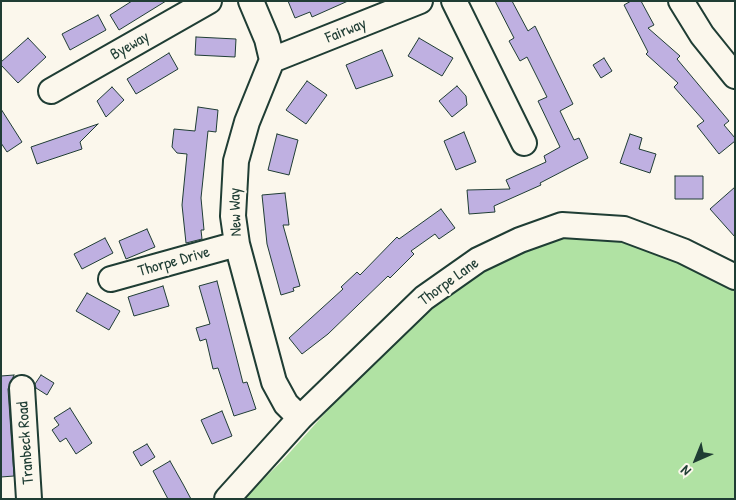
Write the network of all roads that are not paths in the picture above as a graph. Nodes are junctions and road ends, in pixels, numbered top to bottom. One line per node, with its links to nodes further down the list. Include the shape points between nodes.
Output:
1 (209, 1): 8 (street, Byeway)
2 (251, 1): 6 (street)
3 (420, 1): 6 (street, Fairway)
4 (454, 1): 9 (street)
5 (681, 1): 7 (street, via 702,35)
6 (272, 60): 10 (street, New Way, via 247,122 236,161 233,216)
7 (735, 76)
8 (51, 90)
9 (524, 143)
10 (237, 244): 12 (street, Thorpe Drive); 14 (street, New Way, via 274,382 286,404)
11 (735, 277): 14 (street, Thorpe Lane, via 683,251 624,229 562,225 478,260 424,298)
12 (112, 279)
13 (22, 388): 15 (street, Tranbeck Road)
14 (300, 418): 16 (street, Thorpe Lane)
15 (29, 499)
16 (227, 499)

